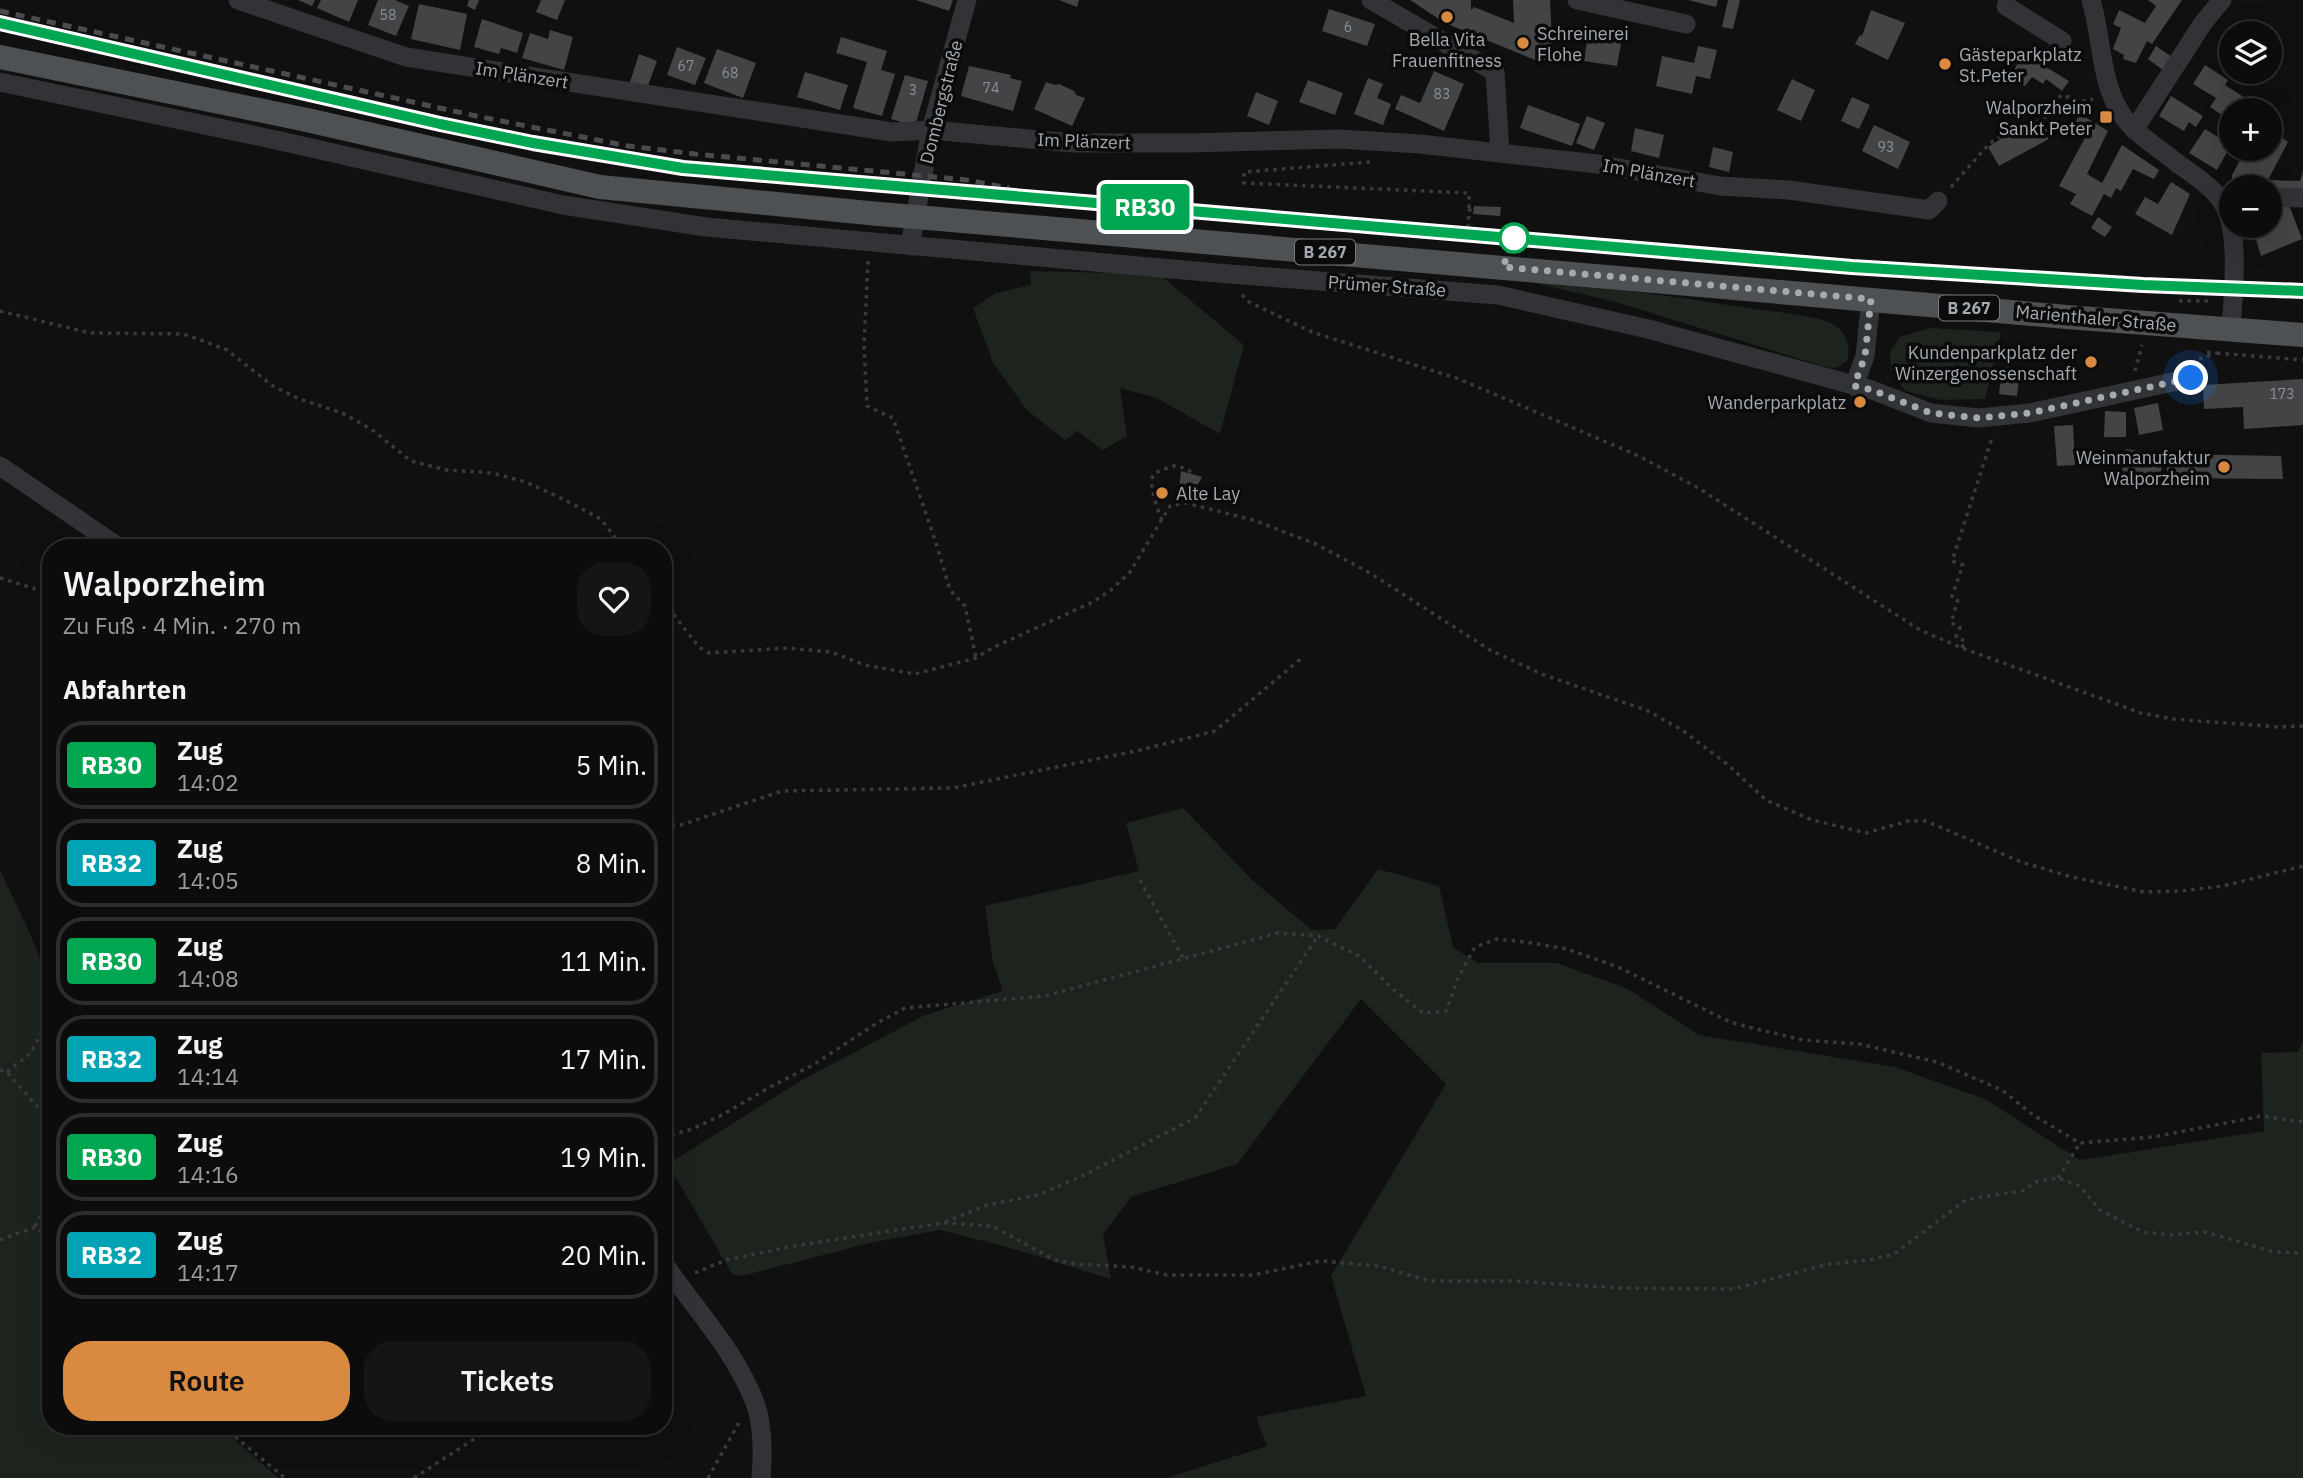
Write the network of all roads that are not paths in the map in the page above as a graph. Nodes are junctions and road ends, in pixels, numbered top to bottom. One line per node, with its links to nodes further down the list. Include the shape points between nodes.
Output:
1 (238, 0): 12 (street, Im Plänzert, via 406,57 892,132)
2 (967, 0): 12 (street, Dombergstraße)
3 (1371, 0): 14 (street, via 1495,72)
4 (1577, 0): 8 (street)
5 (2091, 0): 13 (street, via 2112,95)
6 (2222, 0): 13 (street)
7 (2006, 6): 9 (street)
8 (1686, 24)
9 (2062, 41)
10 (0, 57): 21 (main road, Marienthaler Straße / B 267, bridge, via 600,187)
11 (0, 82): 20 (street, Prümer Straße, via 563,205 706,227)
12 (931, 130): 14 (street, Im Plänzert, via 1073,143 1339,139); 20 (street, Dombergstraße)
13 (2134, 130): 15 (street)
14 (1500, 153): 18 (street, Im Plänzert, via 1597,164 1720,186 1788,190 1930,210)
15 (2219, 195)
16 (2282, 197): 17 (street)
17 (2303, 198)
18 (1937, 201)
19 (2233, 238): 22 (street)
20 (910, 246): 25 (street, Prümer Straße, via 1498,295 1648,329)
21 (1871, 299): 22 (main road, Marienthaler Straße / B 267); 25 (street, via 1865,356)
22 (2231, 329): 23 (main road, Marienthaler Straße / B 267)
23 (2303, 335)
24 (2191, 378): 25 (street, Prümer Straße, via 2030,413 1978,418 1931,413)
25 (1854, 386)
26 (0, 466): 27 (street)
27 (107, 539)
28 (672, 1275): 29 (street, via 720,1338 756,1405)
29 (761, 1478)

